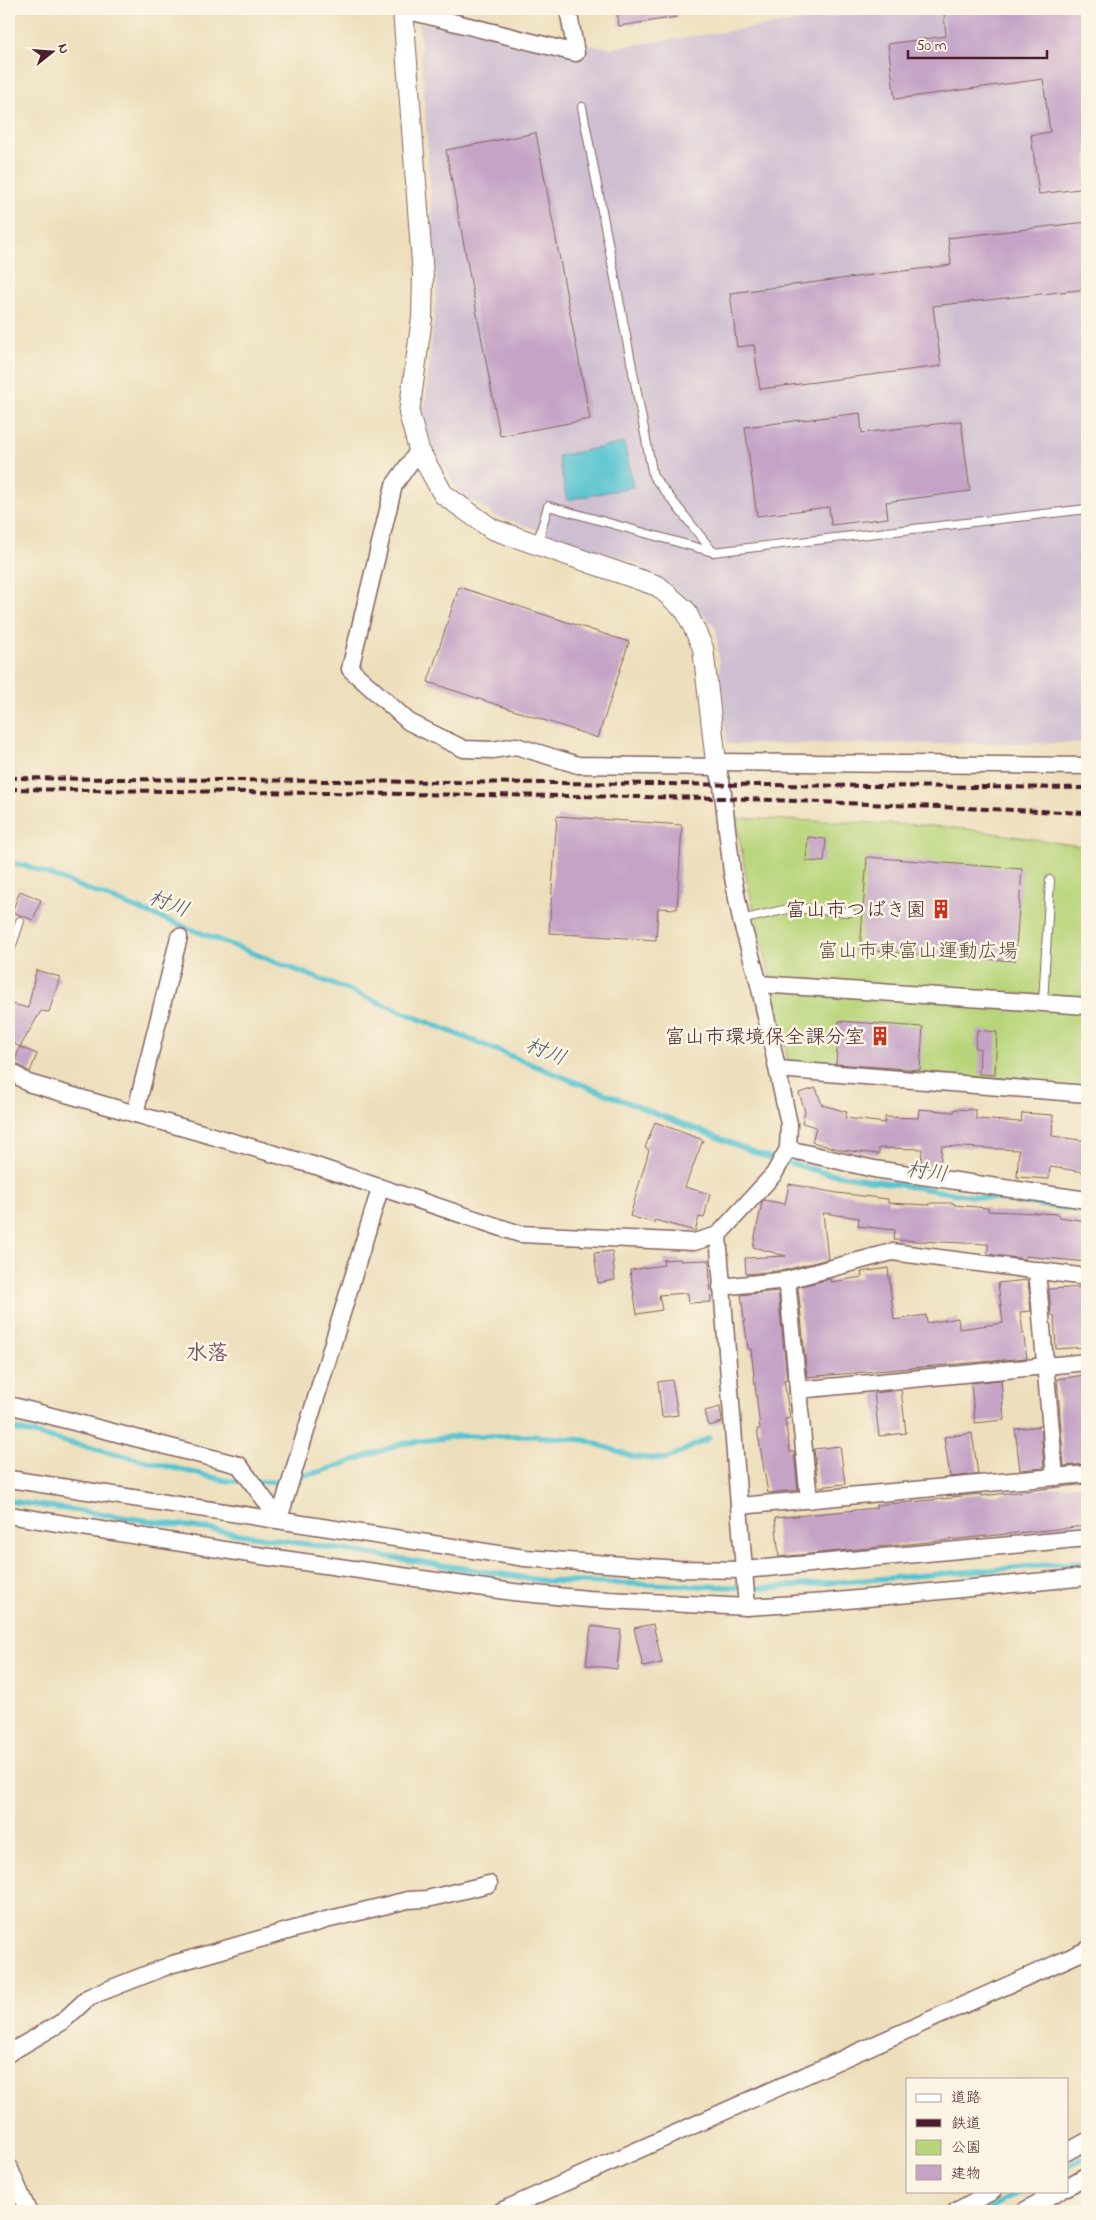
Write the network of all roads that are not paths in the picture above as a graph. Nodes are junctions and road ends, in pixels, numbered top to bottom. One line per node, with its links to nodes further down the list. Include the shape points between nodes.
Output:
1 (402, 9): 2 (street, via 576,53); 4 (street, via 423,276 422,318 409,412)
2 (568, 9)
3 (582, 107): 7 (lane, via 653,476)
4 (419, 450): 6 (street, via 443,494 492,529); 8 (street, via 394,485 350,669 409,722 464,749 493,750 516,746 578,765)
5 (1087, 509): 7 (lane)
6 (536, 544): 7 (lane, via 548,506); 8 (street, via 658,586 686,611 704,648)
7 (713, 552)
8 (717, 764): 9 (street); 13 (street)
9 (1087, 766)
10 (1050, 880): 17 (lane)
11 (850, 912): 13 (lane, via 792,908)
12 (20, 920): 15 (lane)
13 (741, 920): 16 (street)
14 (179, 937): 22 (street)
15 (9, 954)
16 (759, 984): 17 (street); 19 (street)
17 (1043, 1003): 18 (street)
18 (1087, 1006)
19 (778, 1069): 21 (street); 23 (street, via 789,1124)
20 (9, 1070): 22 (street, via 28,1083)
21 (1087, 1094)
22 (135, 1114): 24 (street, via 316,1166)
23 (787, 1150): 25 (street, via 874,1169); 26 (street, via 775,1172)
24 (380, 1188): 26 (street, via 520,1234 694,1242); 41 (street)
25 (1087, 1200)
26 (718, 1235): 30 (street)
27 (1037, 1270): 28 (street); 29 (street, via 892,1252); 32 (street)
28 (1087, 1277)
29 (787, 1280): 30 (street); 33 (street)
30 (721, 1286): 39 (street)
31 (1087, 1362): 32 (street)
32 (1046, 1366): 33 (street); 36 (street)
33 (798, 1390): 38 (street)
34 (9, 1405): 41 (street, via 239,1465)
35 (1087, 1474): 36 (street)
36 (1056, 1477): 38 (street)
37 (9, 1479): 41 (street)
38 (809, 1500): 39 (street)
39 (740, 1506): 43 (street)
40 (9, 1515): 45 (street, via 513,1592)
41 (278, 1520): 43 (street, via 525,1558 678,1569)
42 (1087, 1538): 43 (street)
43 (744, 1570): 45 (street)
44 (1087, 1577): 45 (street)
45 (747, 1607)
46 (489, 1884): 48 (street, via 326,1920 173,1964 89,1997 62,2022)
47 (1087, 1950): 57 (street)
48 (9, 2053)
49 (1087, 2141): 50 (street)
50 (1068, 2151)
51 (9, 2167): 56 (street)
52 (1087, 2175): 53 (street)
53 (1068, 2186)
54 (991, 2192): 58 (street)
55 (1057, 2192): 59 (street)
56 (28, 2211)
57 (501, 2211)
58 (956, 2211)
59 (1024, 2211)

